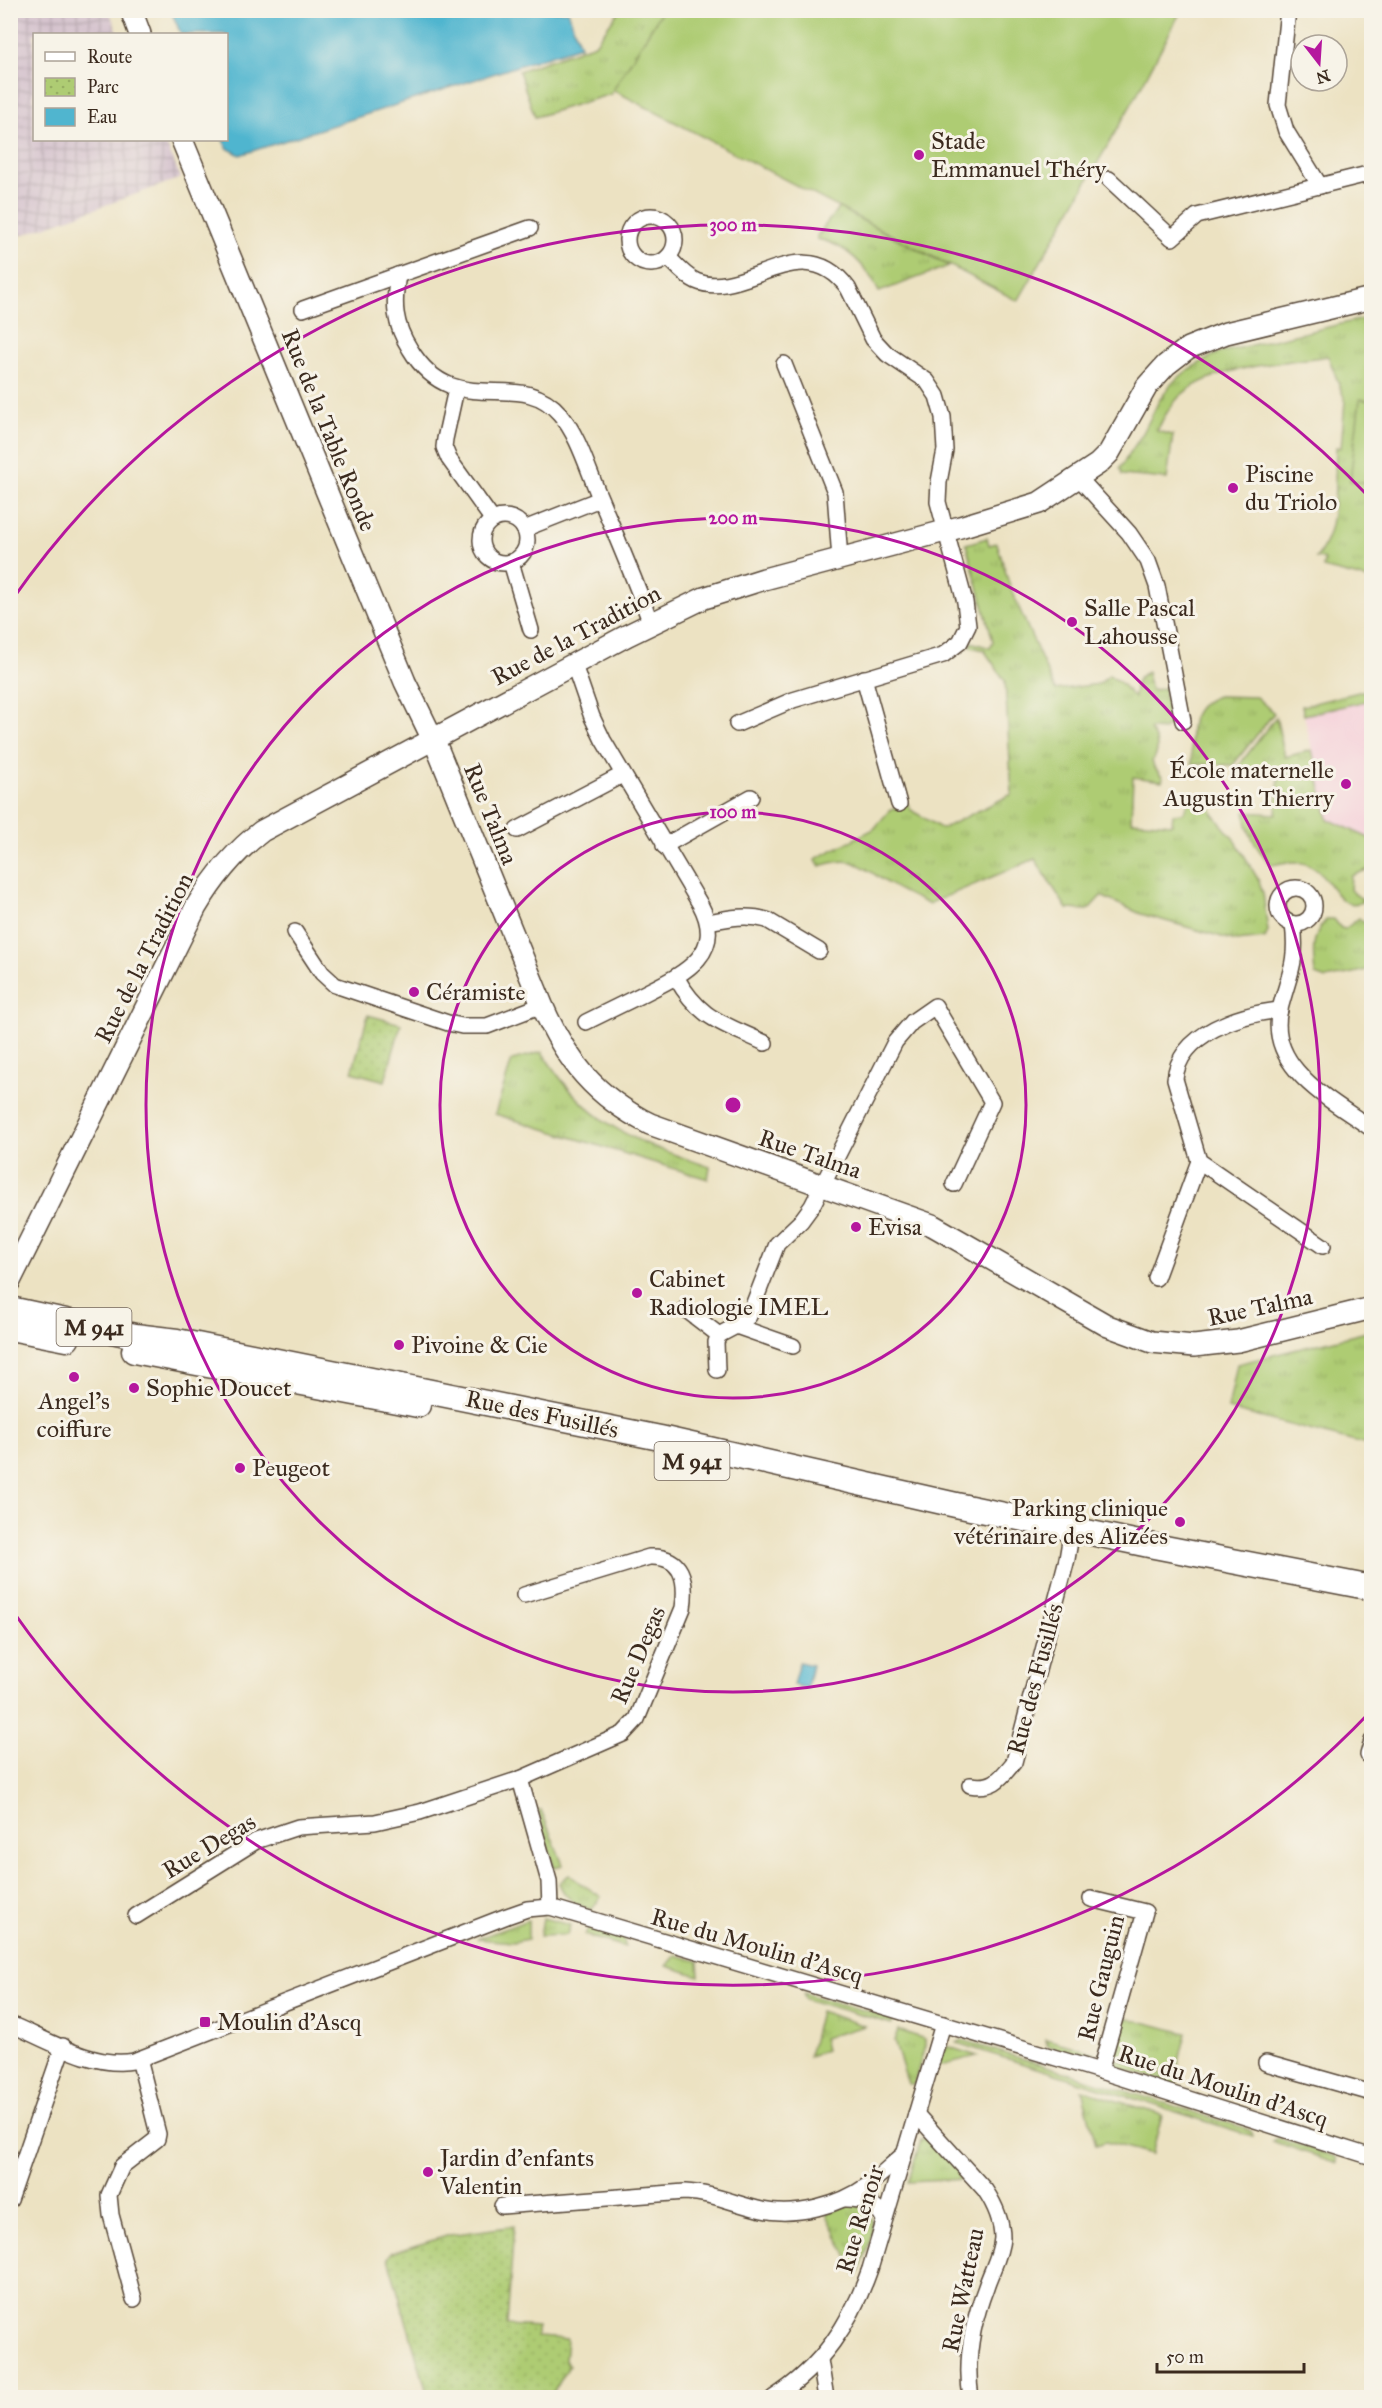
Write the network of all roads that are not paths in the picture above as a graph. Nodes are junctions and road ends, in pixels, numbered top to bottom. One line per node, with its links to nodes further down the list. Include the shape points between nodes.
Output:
1 (131, 10): 3 (street)
2 (1288, 10): 7 (street, via 1278,105 1292,142)
3 (140, 33)
4 (182, 141): 28 (street, Rue de la Table Ronde, via 405,682)
5 (1371, 173): 7 (street)
6 (1109, 179): 7 (street, via 1172,238 1197,216)
7 (1320, 186)
8 (530, 228): 10 (street)
9 (668, 257): 19 (street, via 687,275 706,284 727,284 790,264 817,266 842,281 879,347 919,374 937,396 945,427 938,491)
10 (398, 275): 12 (street); 14 (street, via 394,311 406,344 430,374)
11 (1371, 298): 15 (street, Rue de la Tradition, via 1226,333 1188,348 1148,386 1109,453)
12 (303, 309)
13 (784, 364): 20 (street, via 835,492)
14 (456, 389): 16 (street, via 524,393 545,400 566,423); 17 (street, via 445,439 447,455)
15 (1078, 477): 19 (street, Rue de la Tradition, via 1039,503); 26 (street, via 1129,533 1148,561 1157,586)
16 (600, 499): 18 (street); 22 (street)
17 (492, 519): 18 (street, via 510,518); 21 (street, via 483,529 482,549 498,562)
18 (525, 529): 21 (street, via 525,549)
19 (946, 530): 20 (street, Rue de la Tradition); 25 (street, via 967,609 964,636 943,655)
20 (840, 559): 22 (street, Rue de la Tradition, via 718,593)
21 (511, 562): 23 (street)
22 (651, 624): 24 (street, Rue de la Tradition)
23 (531, 630)
24 (574, 665): 28 (street, Rue de la Tradition); 29 (street, via 597,729)
25 (864, 678): 27 (street, via 793,700); 31 (street)
26 (1183, 721)
27 (737, 724)
28 (433, 739): 39 (street, Rue Talma); 49 (street, Rue de la Tradition, via 262,831 218,872 196,907)
29 (622, 775): 32 (street); 33 (street)
30 (751, 797): 33 (street)
31 (899, 804)
32 (517, 830)
33 (664, 846): 34 (street)
34 (708, 922): 37 (street, via 759,917); 38 (street, via 703,951 690,968)
35 (1293, 924): 40 (street, via 1295,954)
36 (295, 932): 39 (street, via 322,973 335,985 448,1023 487,1026)
37 (819, 951)
38 (676, 977): 41 (street); 42 (street, via 687,997 702,1012)
39 (542, 1005): 46 (street, Rue Talma, via 568,1056 588,1080 624,1110 670,1132)
40 (1280, 1010): 43 (street, via 1279,1038 1292,1065 1306,1081); 44 (street, via 1256,1012 1224,1024 1189,1047 1179,1061 1177,1090)
41 (586, 1022)
42 (765, 1043)
43 (1371, 1129)
44 (1199, 1161): 47 (street); 48 (street)
45 (954, 1184): 46 (street, via 992,1102 935,1006 895,1042)
46 (822, 1186): 50 (street, Rue Talma, via 932,1225 1108,1326 1152,1342 1215,1345); 53 (street, via 807,1214 777,1244 753,1310)
47 (1323, 1246)
48 (1156, 1278)
49 (10, 1281)
50 (1371, 1308)
51 (10, 1309): 58 (main road, Rue des Fusillés / M 941, via 649,1436)
52 (685, 1309): 55 (street)
53 (736, 1326): 55 (street); 56 (street)
54 (10, 1328): 58 (main road, Rue des Fusillés / M 941, via 432,1408)
55 (719, 1335): 57 (street)
56 (793, 1346)
57 (717, 1370)
58 (1071, 1537): 59 (main road, Rue des Fusillés / M 941); 61 (main road, Rue des Fusillés / M 941, via 1296,1590); 65 (street, Rue des Fusillés, via 1014,1762 999,1780 984,1787)
59 (1371, 1588)
60 (524, 1595): 64 (street, Rue Degas, via 649,1557 672,1561 680,1571 685,1594 683,1608 631,1728 611,1741)
61 (1371, 1601)
62 (1371, 1741): 63 (street)
63 (1371, 1756)
64 (520, 1779): 67 (street, via 549,1881); 68 (street, Rue Degas, via 398,1817 375,1822 316,1824 273,1833)
65 (970, 1785)
66 (1091, 1899): 74 (street, Rue Gauguin, via 1145,1912)
67 (550, 1907): 70 (street, Rue du Moulin d'Ascq); 72 (street, Rue du Moulin d'Ascq, via 507,1916)
68 (136, 1916)
69 (10, 2024): 71 (street, Rue du Moulin d'Ascq)
70 (943, 2024): 74 (street, Rue du Moulin d'Ascq); 76 (street, Rue Renoir)
71 (63, 2046): 72 (street, Rue du Moulin d'Ascq, via 106,2062); 80 (street)
72 (139, 2059): 83 (street, via 157,2139 122,2166 109,2195)
73 (1266, 2063): 75 (street)
74 (1100, 2071): 78 (street, Rue du Moulin d'Ascq)
75 (1371, 2093)
76 (916, 2114): 77 (street, Rue Renoir); 87 (street, Rue Watteau, via 985,2190 1001,2228 999,2253 973,2332)
77 (903, 2155): 79 (street, via 867,2186); 82 (street, Rue Renoir)
78 (1371, 2157)
79 (842, 2199): 81 (street, via 786,2212 685,2192); 82 (street, via 873,2203)
80 (10, 2200)
81 (502, 2206)
82 (884, 2220): 84 (street, Rue Renoir, via 856,2307)
83 (134, 2299)
84 (820, 2360): 85 (street, Rue Renoir); 86 (street)
85 (773, 2397)
86 (826, 2397)
87 (971, 2397)

